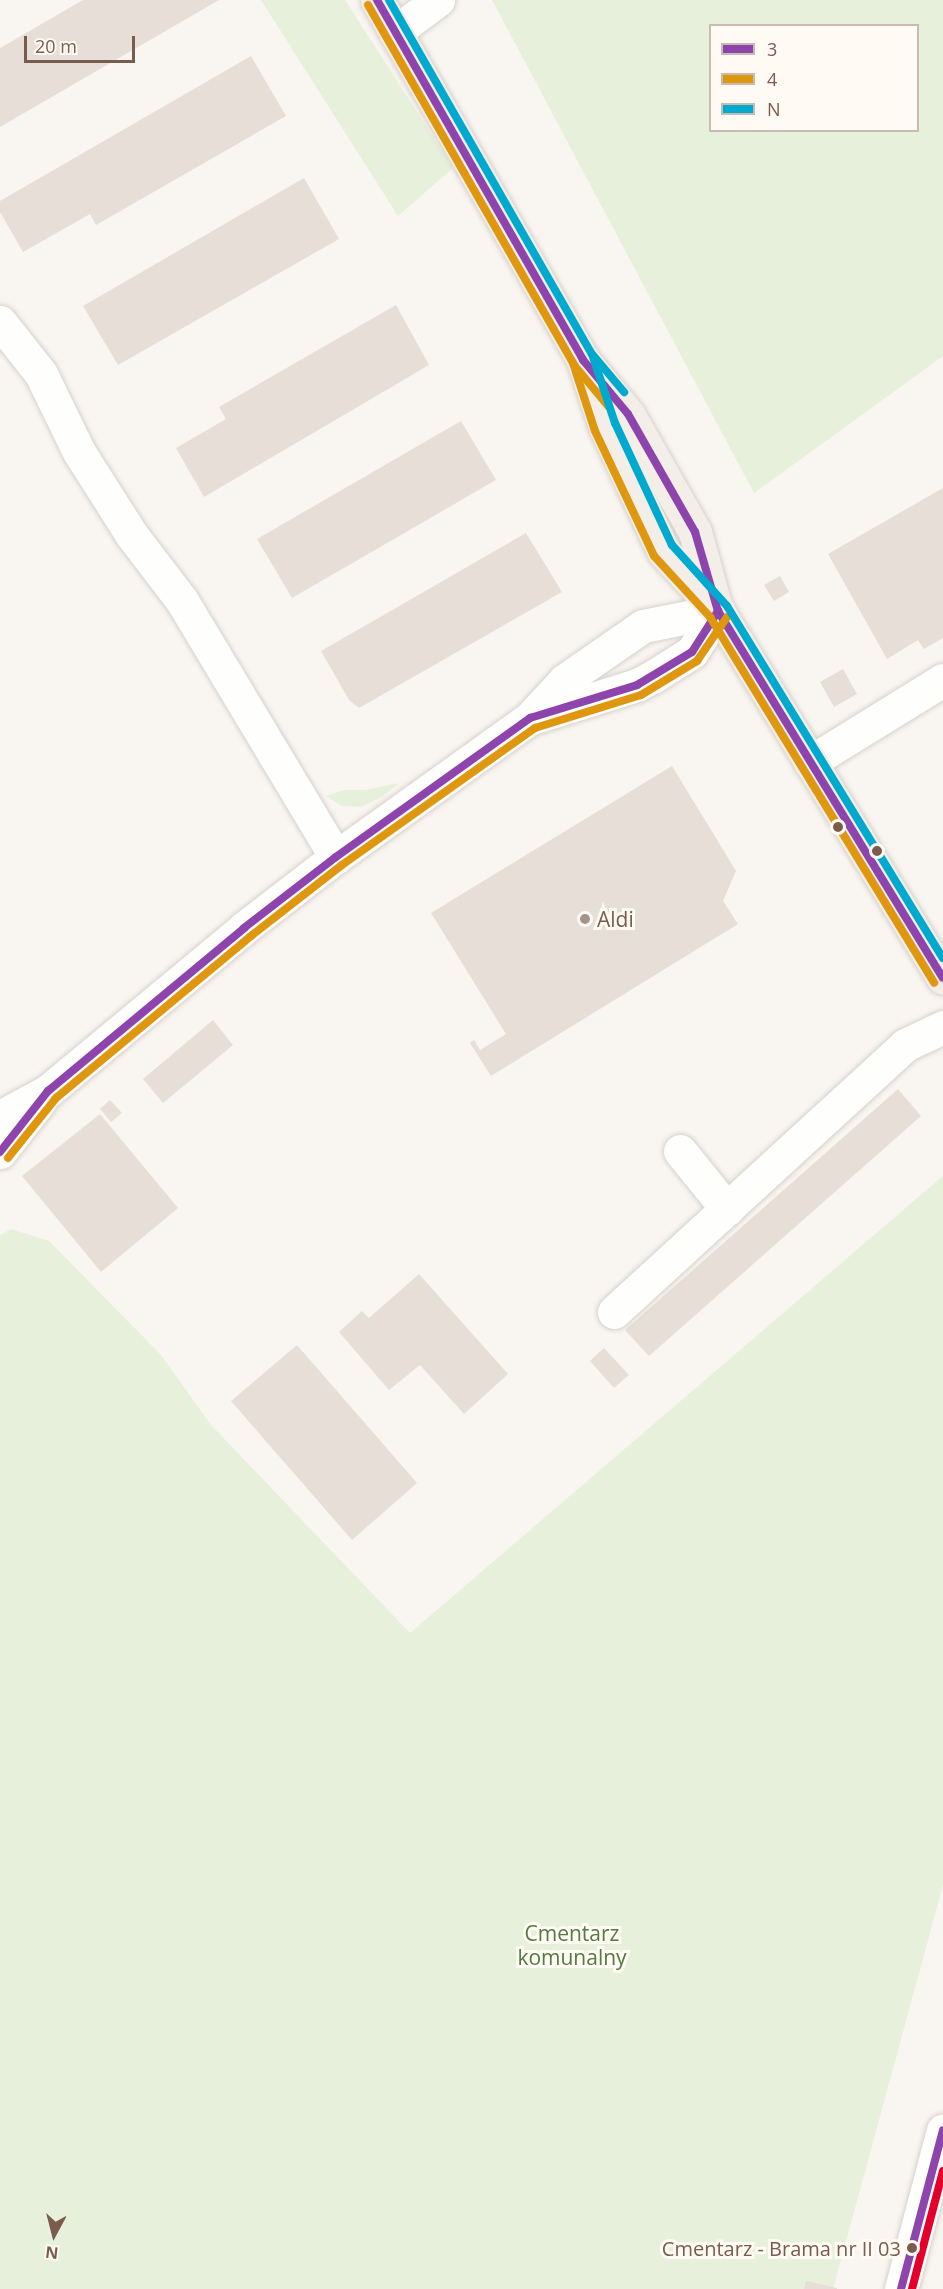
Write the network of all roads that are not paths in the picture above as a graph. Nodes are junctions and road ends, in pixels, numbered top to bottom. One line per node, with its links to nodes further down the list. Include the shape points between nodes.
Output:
1 (377, 0): 3 (main road)
2 (438, 0): 3 (street)
3 (395, 32): 5 (main road, via 584,360 628,414 695,532)
4 (0, 322): 9 (street, via 41,374 80,452 131,534 182,601)
5 (718, 611): 7 (street, via 644,626 565,680); 7 (street, via 692,652 638,685); 8 (main road)
6 (943, 680): 8 (street)
7 (530, 718): 9 (street)
8 (810, 762): 10 (main road)
9 (336, 857): 12 (street)
10 (943, 978)
11 (943, 1027): 16 (street, via 905,1045)
12 (48, 1090): 13 (street); 15 (street)
13 (0, 1117)
14 (680, 1151): 16 (street)
15 (0, 1152)
16 (727, 1209): 17 (street)
17 (614, 1312)
18 (943, 2130): 19 (street)
19 (901, 2289)

